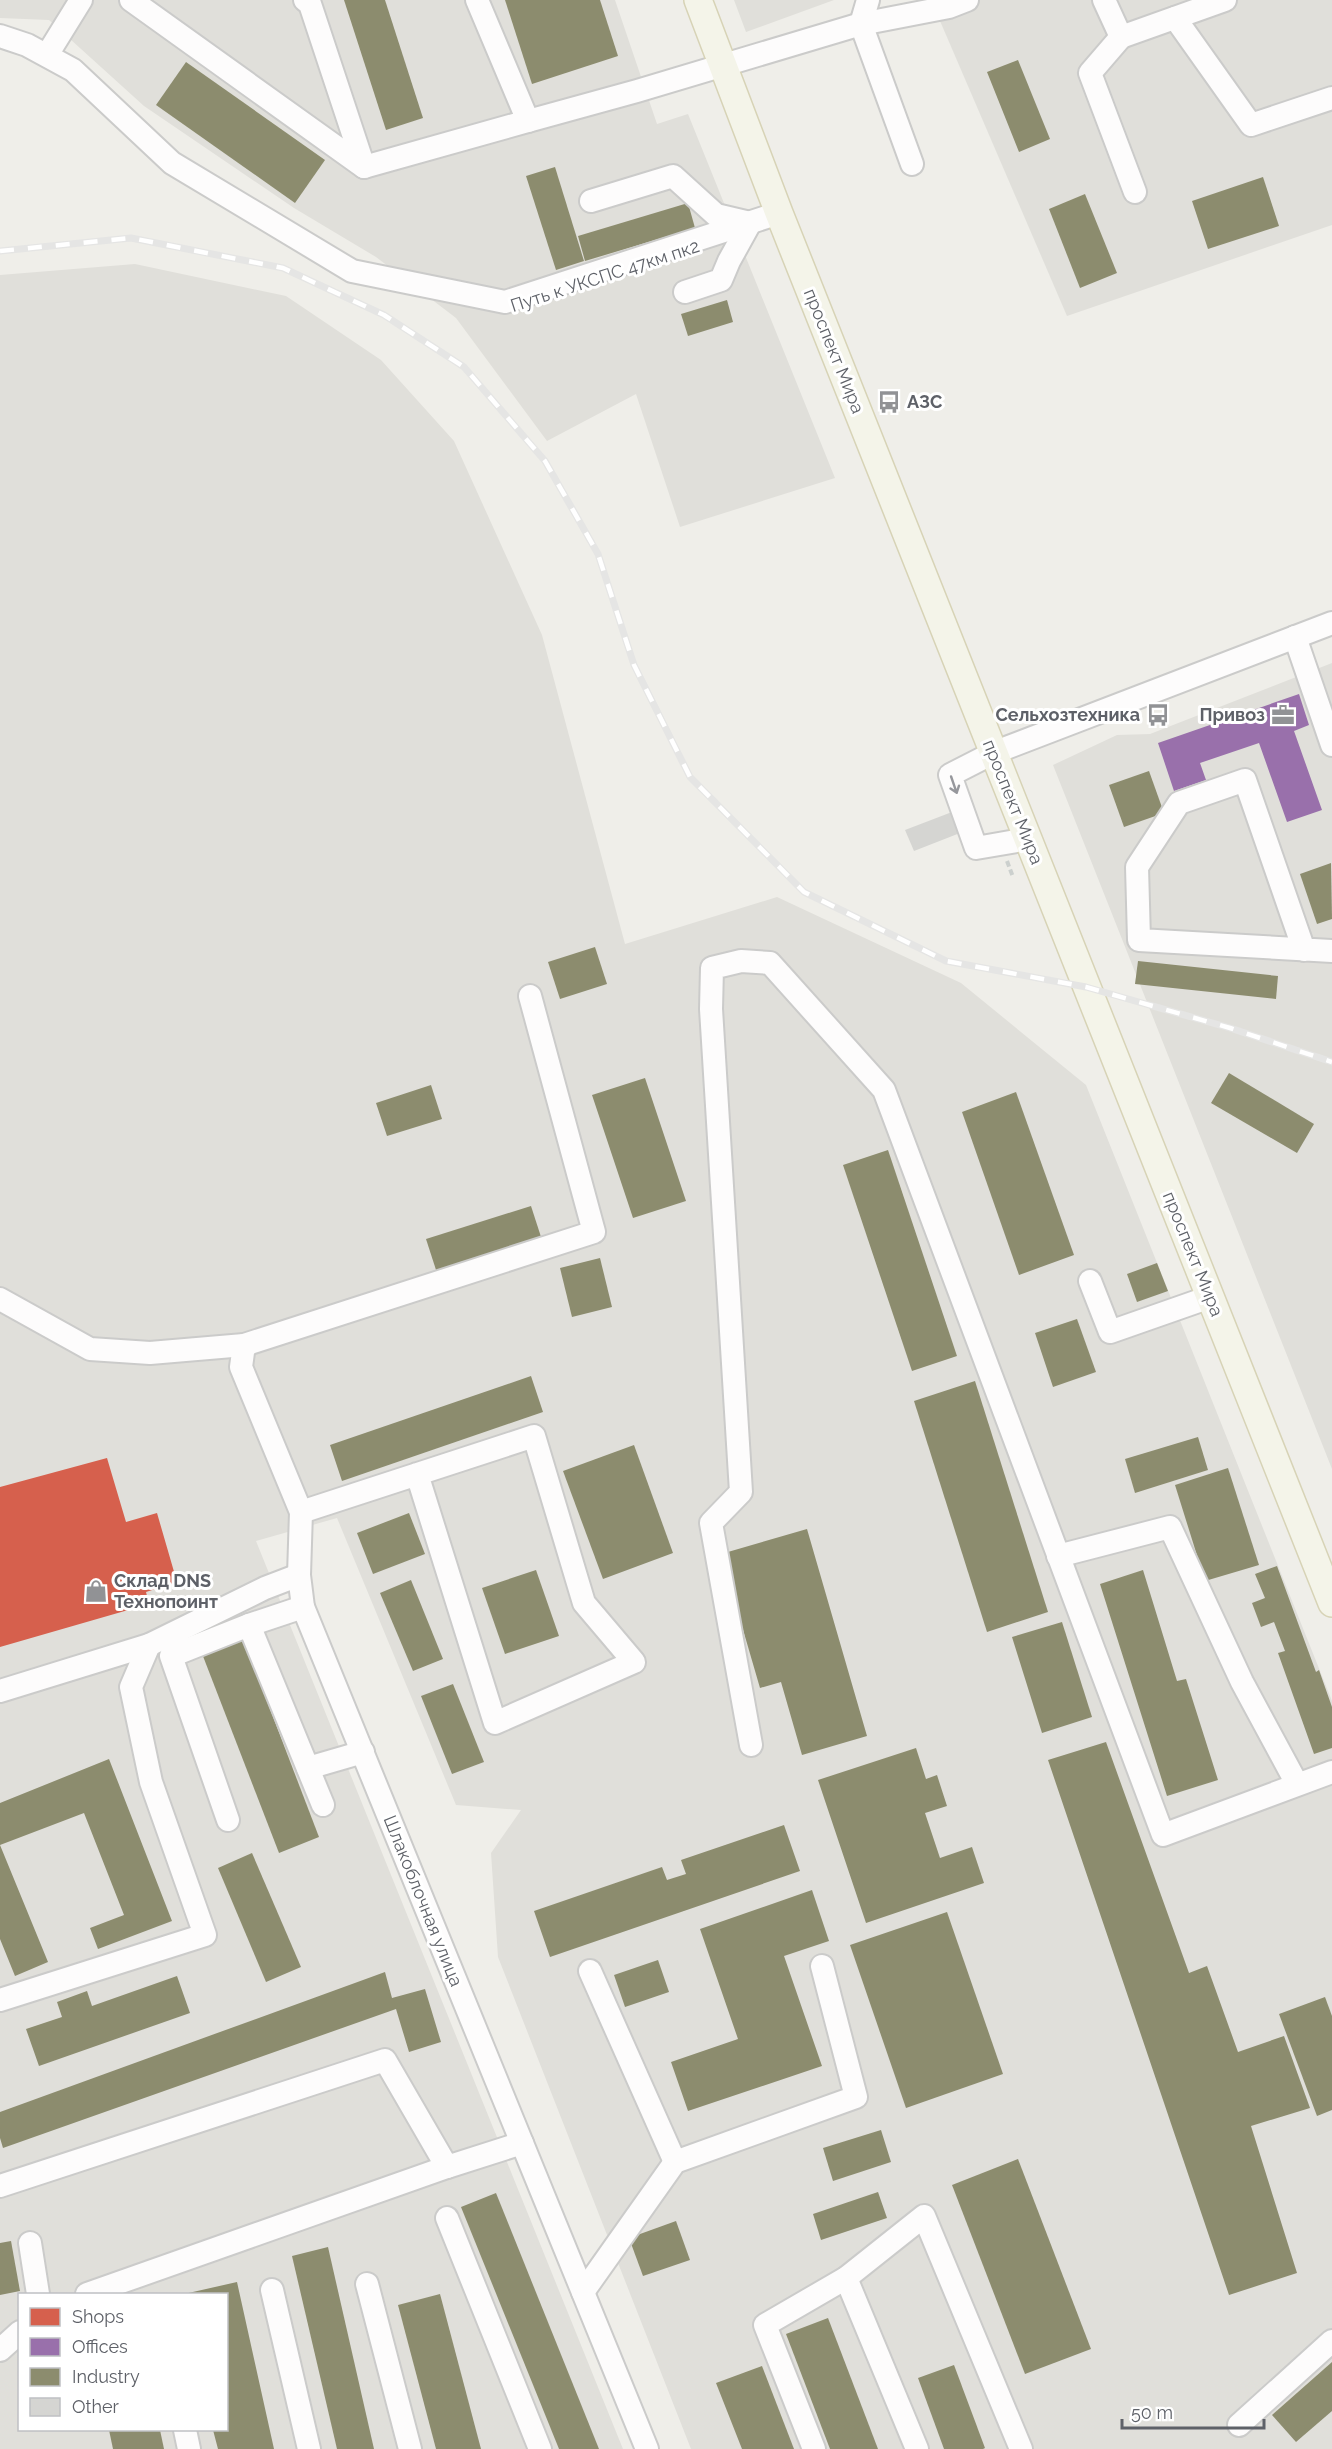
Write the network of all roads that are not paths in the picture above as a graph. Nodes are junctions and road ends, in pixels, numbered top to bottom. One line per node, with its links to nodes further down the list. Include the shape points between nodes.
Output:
1 (81, 0): 14 (street)
2 (131, 0): 19 (street)
3 (305, 0): 19 (street, via 310,4)
4 (477, 0): 17 (street)
5 (698, 0): 15 (main road, проспект Мира)
6 (868, 0): 11 (street)
7 (1104, 0): 13 (street)
8 (1224, 0): 10 (street)
9 (955, 2): 11 (street)
10 (1175, 18): 13 (street); 16 (street, via 1251,125)
11 (861, 24): 15 (street); 18 (street)
12 (0, 36): 14 (street)
13 (1121, 37): 20 (street, via 1090,73)
14 (47, 55): 23 (street, via 73,70 172,163 352,271 504,302)
15 (723, 66): 17 (street); 22 (main road, проспект Мира)
16 (1332, 98)
17 (528, 121): 19 (street)
18 (912, 164)
19 (364, 167)
20 (1135, 192)
21 (591, 201): 23 (street, via 673,176 716,215)
22 (779, 213): 23 (street); 28 (main road, проспект Мира)
23 (750, 223): 24 (street, via 722,280)
24 (685, 292)
25 (1332, 623): 26 (street)
26 (1295, 637): 27 (street); 28 (street)
27 (1332, 745)
28 (993, 753): 29 (main road, проспект Мира); 29 (street, one-way to 29, via 950,775 976,848)
29 (1028, 839): 34 (main road, проспект Мира)
30 (1304, 950): 30 (street, via 1245,780 1179,802 1137,867 1139,940); 31 (street)
31 (1332, 951)
32 (530, 996): 36 (street, via 594,1232)
33 (1090, 1281): 34 (street, via 1110,1332)
34 (1210, 1297): 41 (main road, проспект Мира)
35 (0, 1299): 36 (street, via 90,1349 150,1353)
36 (244, 1344): 38 (street, Шлакоблочная улица, via 241,1367)
37 (417, 1474): 37 (street, via 534,1436 584,1603 634,1662 495,1723); 38 (street)
38 (301, 1512): 40 (street, Шлакоблочная улица)
39 (1058, 1556): 46 (street, via 884,1090 770,963 741,961 712,968 711,1009 741,1492 711,1523); 50 (street, via 1170,1527 1242,1682); 50 (street, via 1163,1835)
40 (299, 1575): 42 (street, Шлакоблочная улица); 44 (street)
41 (1332, 1603)
42 (303, 1607): 43 (street); 47 (street, Шлакоблочная улица)
43 (249, 1624): 48 (street); 52 (street, via 171,1656)
44 (149, 1645): 45 (street); 55 (street, via 131,1687 151,1782 205,1935)
45 (0, 1691)
46 (750, 1744)
47 (363, 1752): 48 (street); 56 (street, Шлакоблочная улица)
48 (308, 1768): 51 (street)
49 (1332, 1772): 50 (street)
50 (1298, 1784)
51 (323, 1805)
52 (228, 1820)
53 (822, 1966): 57 (street, via 856,2097)
54 (590, 1971): 57 (street)
55 (0, 2000)
56 (522, 2143): 58 (street); 65 (street, Шлакоблочная улица)
57 (675, 2162): 65 (street)
58 (447, 2167): 59 (street, via 385,2060); 67 (street)
59 (0, 2186)
60 (447, 2218): 77 (street)
61 (30, 2243): 66 (street)
62 (846, 2278): 78 (street, via 765,2325); 79 (street); 80 (street, via 924,2216)
63 (367, 2284): 76 (street)
64 (272, 2290): 75 (street)
65 (583, 2292): 73 (street, Шлакоблочная улица)
66 (38, 2293)
67 (93, 2293)
68 (18, 2334): 70 (street)
69 (1332, 2341): 71 (street)
70 (0, 2350)
71 (1239, 2425)
72 (186, 2431): 74 (street)
73 (641, 2447)
74 (189, 2449)
75 (309, 2449)
76 (410, 2449)
77 (540, 2449)
78 (814, 2449)
79 (917, 2449)
80 (1021, 2449)

